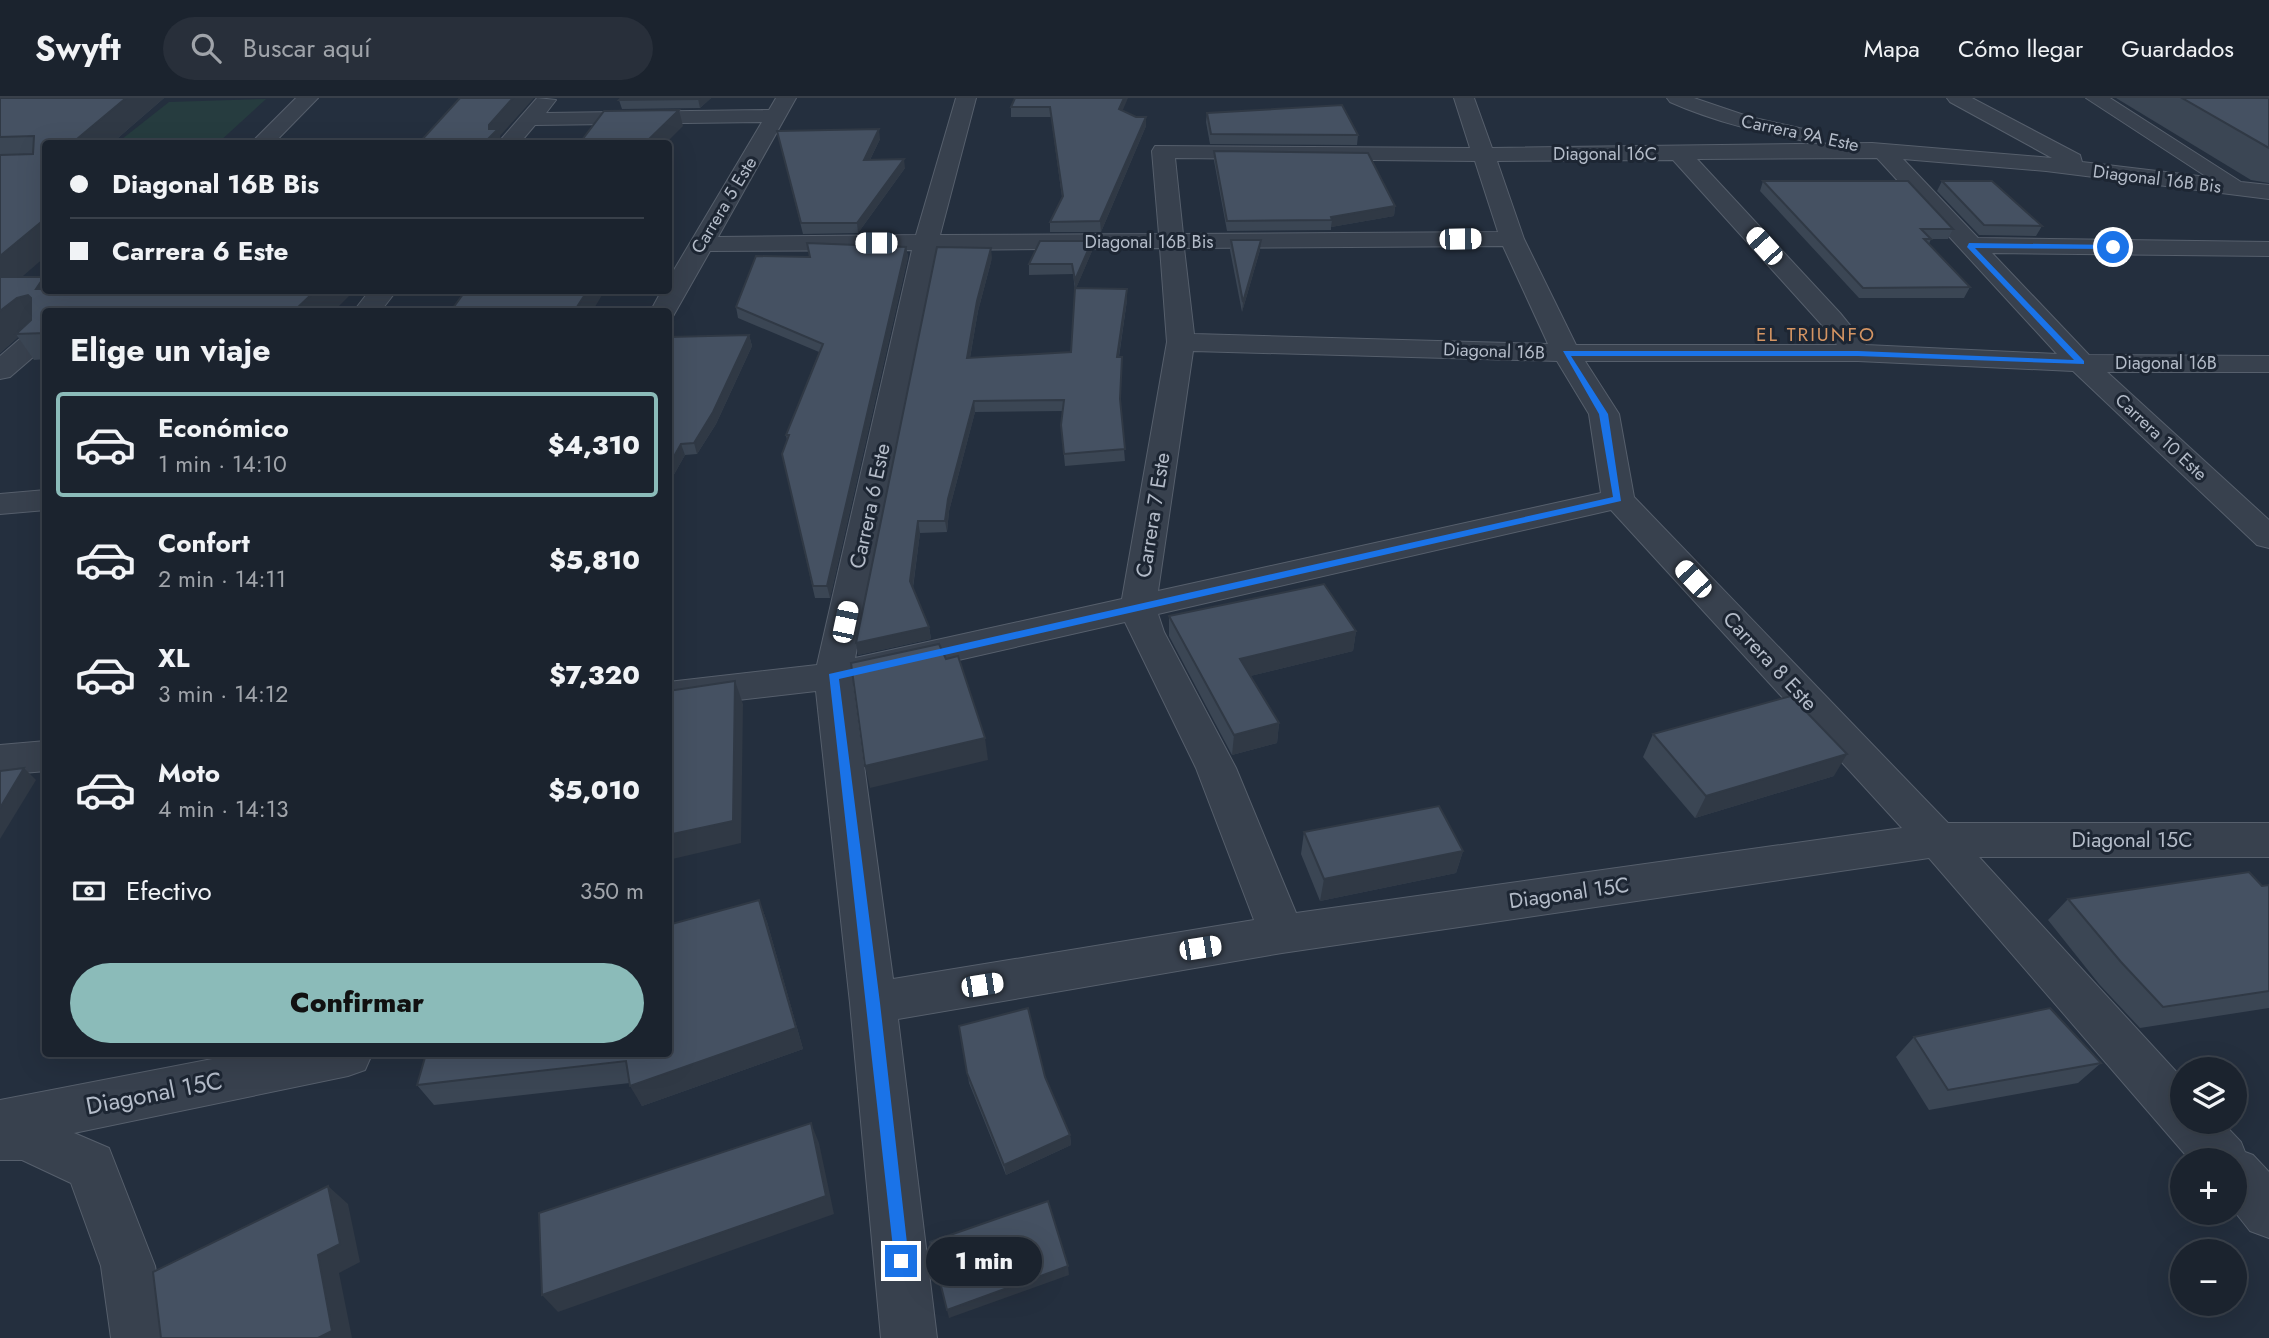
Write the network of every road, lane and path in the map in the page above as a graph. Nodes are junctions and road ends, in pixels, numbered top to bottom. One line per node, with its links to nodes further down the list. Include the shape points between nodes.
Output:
1 (308, 98): 11 (street)
2 (547, 98): 10 (street)
3 (966, 98): 24 (street, Carrera 6 Este)
4 (1464, 98): 16 (street)
5 (1957, 98): 18 (street)
6 (2096, 98): 19 (street)
7 (1740, 100): 8 (street)
8 (1686, 102): 14 (street, Carrera 9A Este, via 1765,128)
9 (781, 107): 10 (street); 25 (street, Carrera 5 Este)
10 (528, 119): 12 (street)
11 (264, 140)
12 (510, 140)
13 (1163, 151): 16 (street, Diagonal 16C); 23 (street, Carrera 7 Este)
14 (1883, 151): 15 (street, Diagonal 16C); 17 (street, Diagonal 16C); 26 (street, Carrera 10 Este)
15 (1680, 154): 16 (street, Diagonal 16C); 36 (street)
16 (1484, 155): 22 (street)
17 (2046, 164): 18 (street, Diagonal 16B Bis)
18 (2089, 170): 19 (street, Diagonal 16B Bis)
19 (2243, 190): 20 (street, Diagonal 16B Bis); 21 (street)
20 (2269, 192)
21 (2269, 205)
22 (1512, 239): 23 (street, Diagonal 16B Bis); 35 (street)
23 (1173, 242): 24 (street, Diagonal 16B Bis); 34 (street, Carrera 7 Este)
24 (926, 243): 25 (street, Diagonal 16B Bis); 45 (street, Carrera 6 Este)
25 (701, 244): 30 (street, Carrera 5 Este)
26 (1969, 245): 27 (street); 37 (street, Carrera 10 Este)
27 (2269, 249)
28 (381, 294): 29 (street)
29 (369, 308)
30 (665, 308)
31 (42, 330): 32 (street)
32 (11, 331)
33 (42, 334): 39 (street)
34 (1181, 342): 35 (street, Diagonal 16B); 44 (street, Carrera 7 Este)
35 (1566, 353): 36 (street, Diagonal 16B); 40 (street, via 1604,414)
36 (1858, 353): 37 (street, Diagonal 16B)
37 (2081, 363): 38 (street, Diagonal 16B); 43 (street, Carrera 10 Este)
38 (2269, 364)
39 (0, 371)
40 (1618, 499): 44 (street); 49 (street, Carrera 8 Este)
41 (42, 500): 42 (street)
42 (0, 504)
43 (2269, 538)
44 (1138, 609): 45 (street); 51 (street, via 1216,768)
45 (833, 676): 46 (street); 52 (street, Carrera 6 Este)
46 (672, 695)
47 (42, 756): 48 (street)
48 (0, 760)
49 (1938, 840): 50 (street, Diagonal 15C); 51 (street, Diagonal 15C); 54 (street, Carrera 8 Este)
50 (2269, 840)
51 (1282, 934): 52 (street, Diagonal 15C)
52 (873, 1003): 62 (street, Carrera 6 Este)
53 (333, 1057): 55 (street, Diagonal 15C)
54 (2170, 1101)
55 (0, 1124)
56 (2200, 1134): 58 (street)
57 (0, 1136): 61 (street, via 25,1136 91,1166 128,1266)
58 (2212, 1148)
59 (2247, 1187): 60 (street)
60 (2269, 1212)
61 (139, 1338)
62 (909, 1338)

